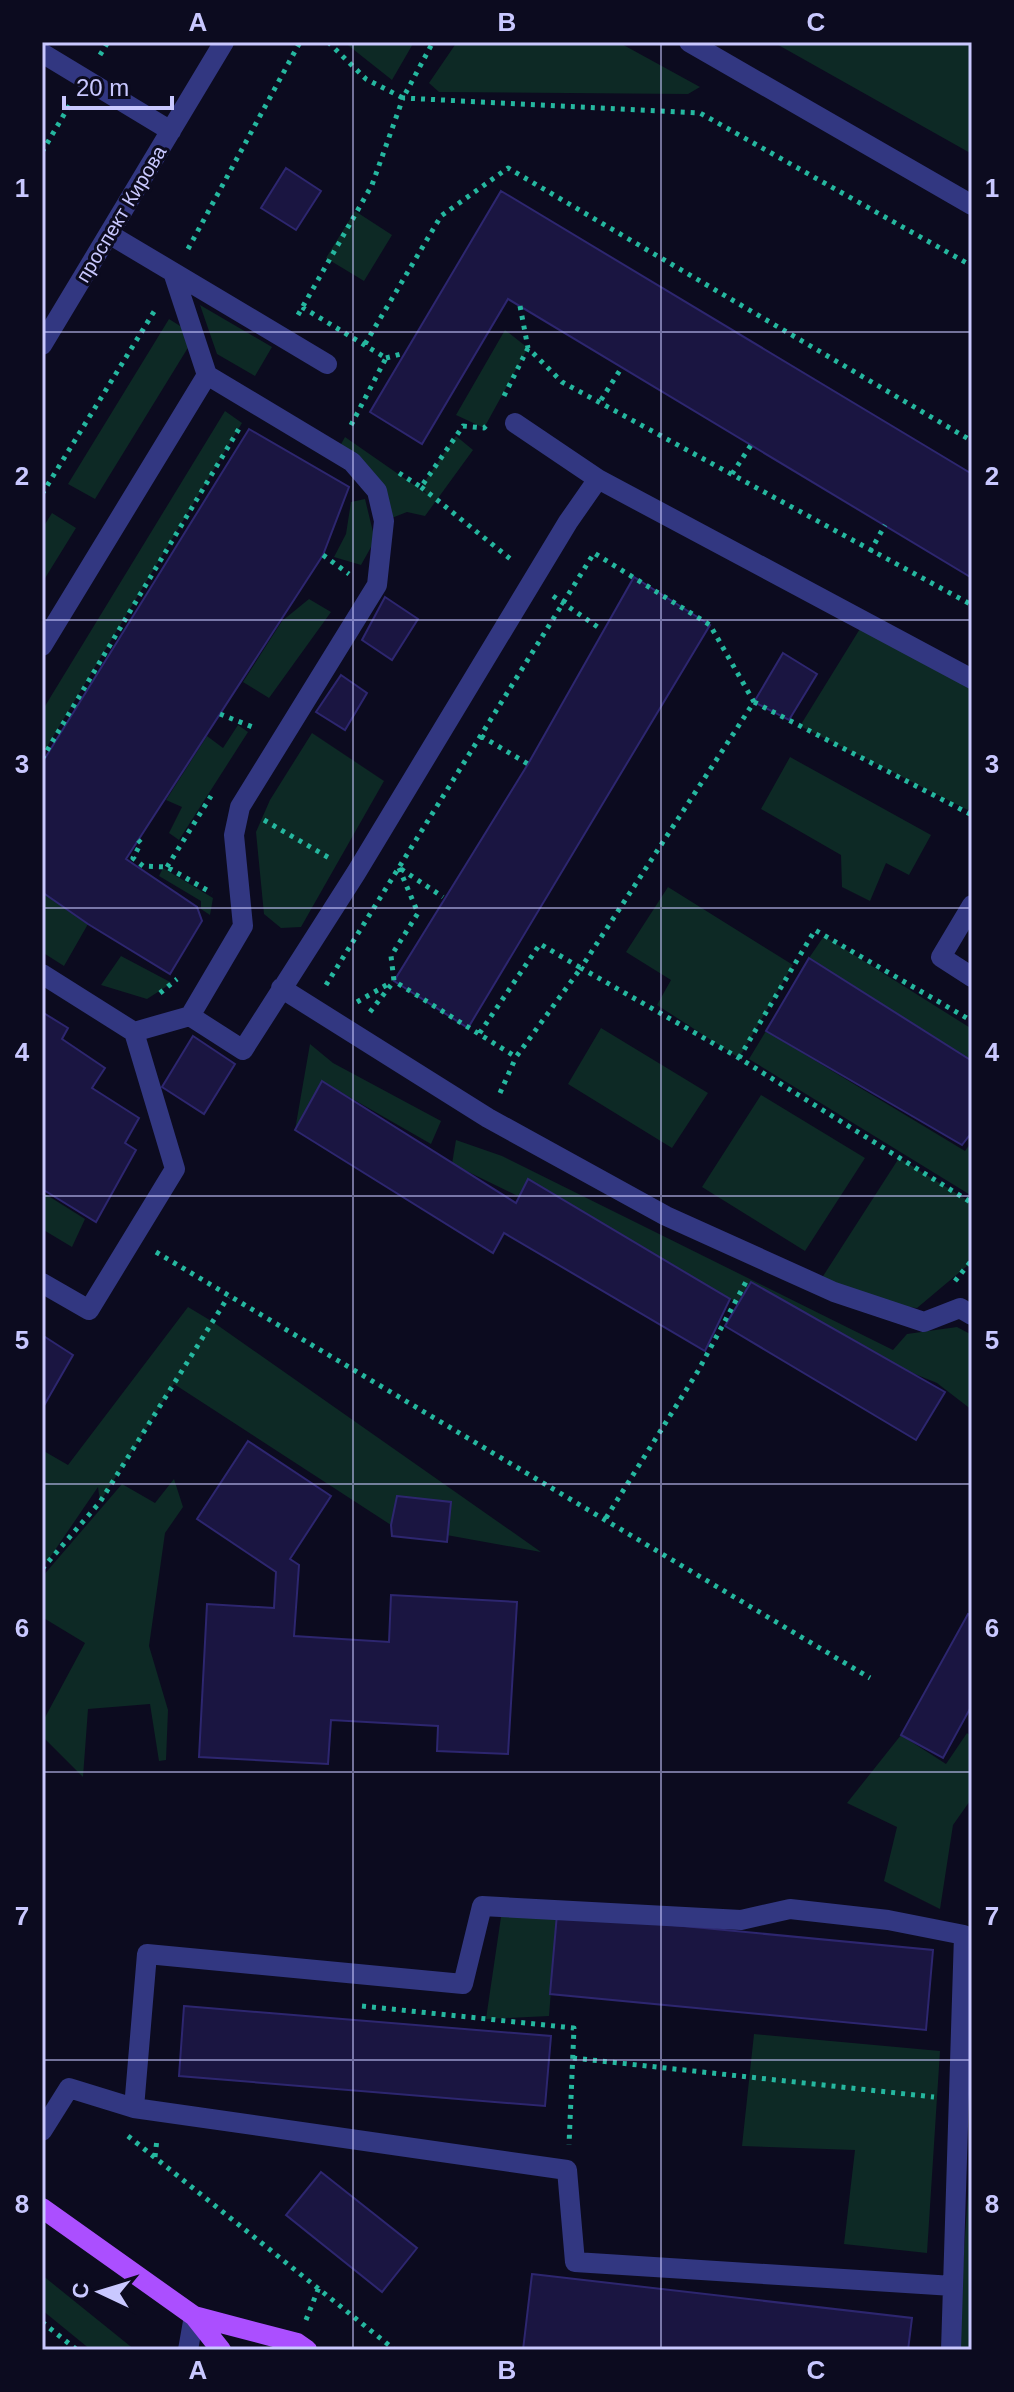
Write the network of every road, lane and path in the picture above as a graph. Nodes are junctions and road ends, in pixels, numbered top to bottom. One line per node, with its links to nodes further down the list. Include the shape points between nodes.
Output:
1 (224, 42): 7 (street, проспект Кирова)
2 (328, 42): 6 (path, via 366,79)
3 (433, 42): 6 (path)
4 (689, 42): 8 (street)
5 (42, 53): 7 (street)
6 (403, 98): 10 (path, via 700,113); 13 (path, via 372,185 302,307)
7 (171, 131): 9 (street, проспект Кирова)
8 (972, 205)
9 (109, 234): 11 (street); 14 (street, проспект Кирова)
10 (972, 266)
11 (174, 275): 18 (street); 20 (street)
12 (520, 306): 15 (path)
13 (365, 344): 17 (path); 27 (path, via 441,216 508,168)
14 (42, 345)
15 (528, 348): 21 (path, via 562,382); 22 (path)
16 (405, 353): 17 (path)
17 (386, 358): 26 (path)
18 (327, 364)
19 (622, 367): 21 (path)
20 (207, 375): 41 (street); 49 (street, via 352,462 377,491 384,521 377,585)
21 (601, 400): 30 (path)
22 (500, 402)
23 (492, 415): 32 (path, via 484,428 463,426)
24 (245, 420): 47 (path)
25 (515, 423): 31 (street)
26 (345, 437)
27 (972, 441)
28 (751, 445): 30 (path)
29 (395, 471): 32 (path)
30 (732, 474): 34 (path)
31 (598, 479): 36 (street); 42 (street)
32 (421, 487): 36 (path)
33 (885, 525): 34 (path)
34 (870, 552): 39 (path)
35 (323, 555): 37 (path)
36 (535, 579): 38 (path); 53 (street)
37 (360, 581)
38 (562, 604): 40 (path); 43 (path, via 594,553 710,625); 46 (path)
39 (972, 605)
40 (602, 630)
41 (42, 646)
42 (972, 679)
43 (754, 702): 50 (path); 58 (path)
44 (220, 714): 45 (path)
45 (255, 728)
46 (481, 736): 48 (path); 52 (path)
47 (42, 759)
48 (528, 764)
49 (240, 807): 53 (path); 65 (street, via 234,835 243,926)
50 (972, 815)
51 (138, 840): 54 (path, via 133,858 143,866 167,867)
52 (399, 868): 53 (path); 55 (path); 61 (path, via 418,913 391,956); 64 (path)
53 (356, 873): 62 (street)
54 (219, 897)
55 (443, 897)
56 (972, 905): 60 (street, via 941,957)
57 (184, 967): 63 (path)
58 (581, 968): 68 (path, via 516,1057); 68 (path, via 540,944); 69 (path)
59 (42, 974): 67 (street)
60 (972, 977)
61 (394, 981): 64 (path); 68 (path)
62 (281, 988): 64 (street); 65 (street, via 243,1050)
63 (152, 1001)
64 (321, 1012): 75 (street, via 488,1118 666,1216 834,1292 924,1322 960,1308)
65 (190, 1016): 67 (street)
66 (972, 1021): 69 (path, via 815,930)
67 (134, 1032): 71 (street, via 175,1169)
68 (479, 1034)
69 (739, 1058): 70 (path)
70 (972, 1203)
71 (136, 1238): 73 (street, via 89,1310); 74 (path)
72 (749, 1276): 76 (path, via 698,1371)
73 (42, 1283)
74 (228, 1297): 76 (path); 77 (path, via 100,1502)
75 (972, 1315)
76 (606, 1518): 78 (path)
77 (42, 1569)
78 (870, 1678)
79 (968, 1934): 82 (street); 83 (street, via 790,1909 741,1920 482,1906 463,1984 147,1954)
80 (359, 2006): 81 (path, via 574,2028)
81 (573, 2058): 82 (path); 88 (path)
82 (958, 2099): 90 (street)
83 (134, 2108): 84 (street); 86 (street, via 69,2088)
84 (159, 2112): 87 (path); 88 (street)
85 (118, 2127): 87 (path)
86 (42, 2131)
87 (155, 2157): 97 (path)
88 (567, 2170): 90 (street, via 575,2262)
89 (42, 2208): 91 (main road)
90 (953, 2286): 98 (street)
91 (194, 2316): 94 (street); 95 (main road); 96 (main road)
92 (42, 2322): 93 (path)
93 (77, 2350)
94 (188, 2350)
95 (221, 2350)
96 (307, 2350)
97 (395, 2350)
98 (951, 2350)

